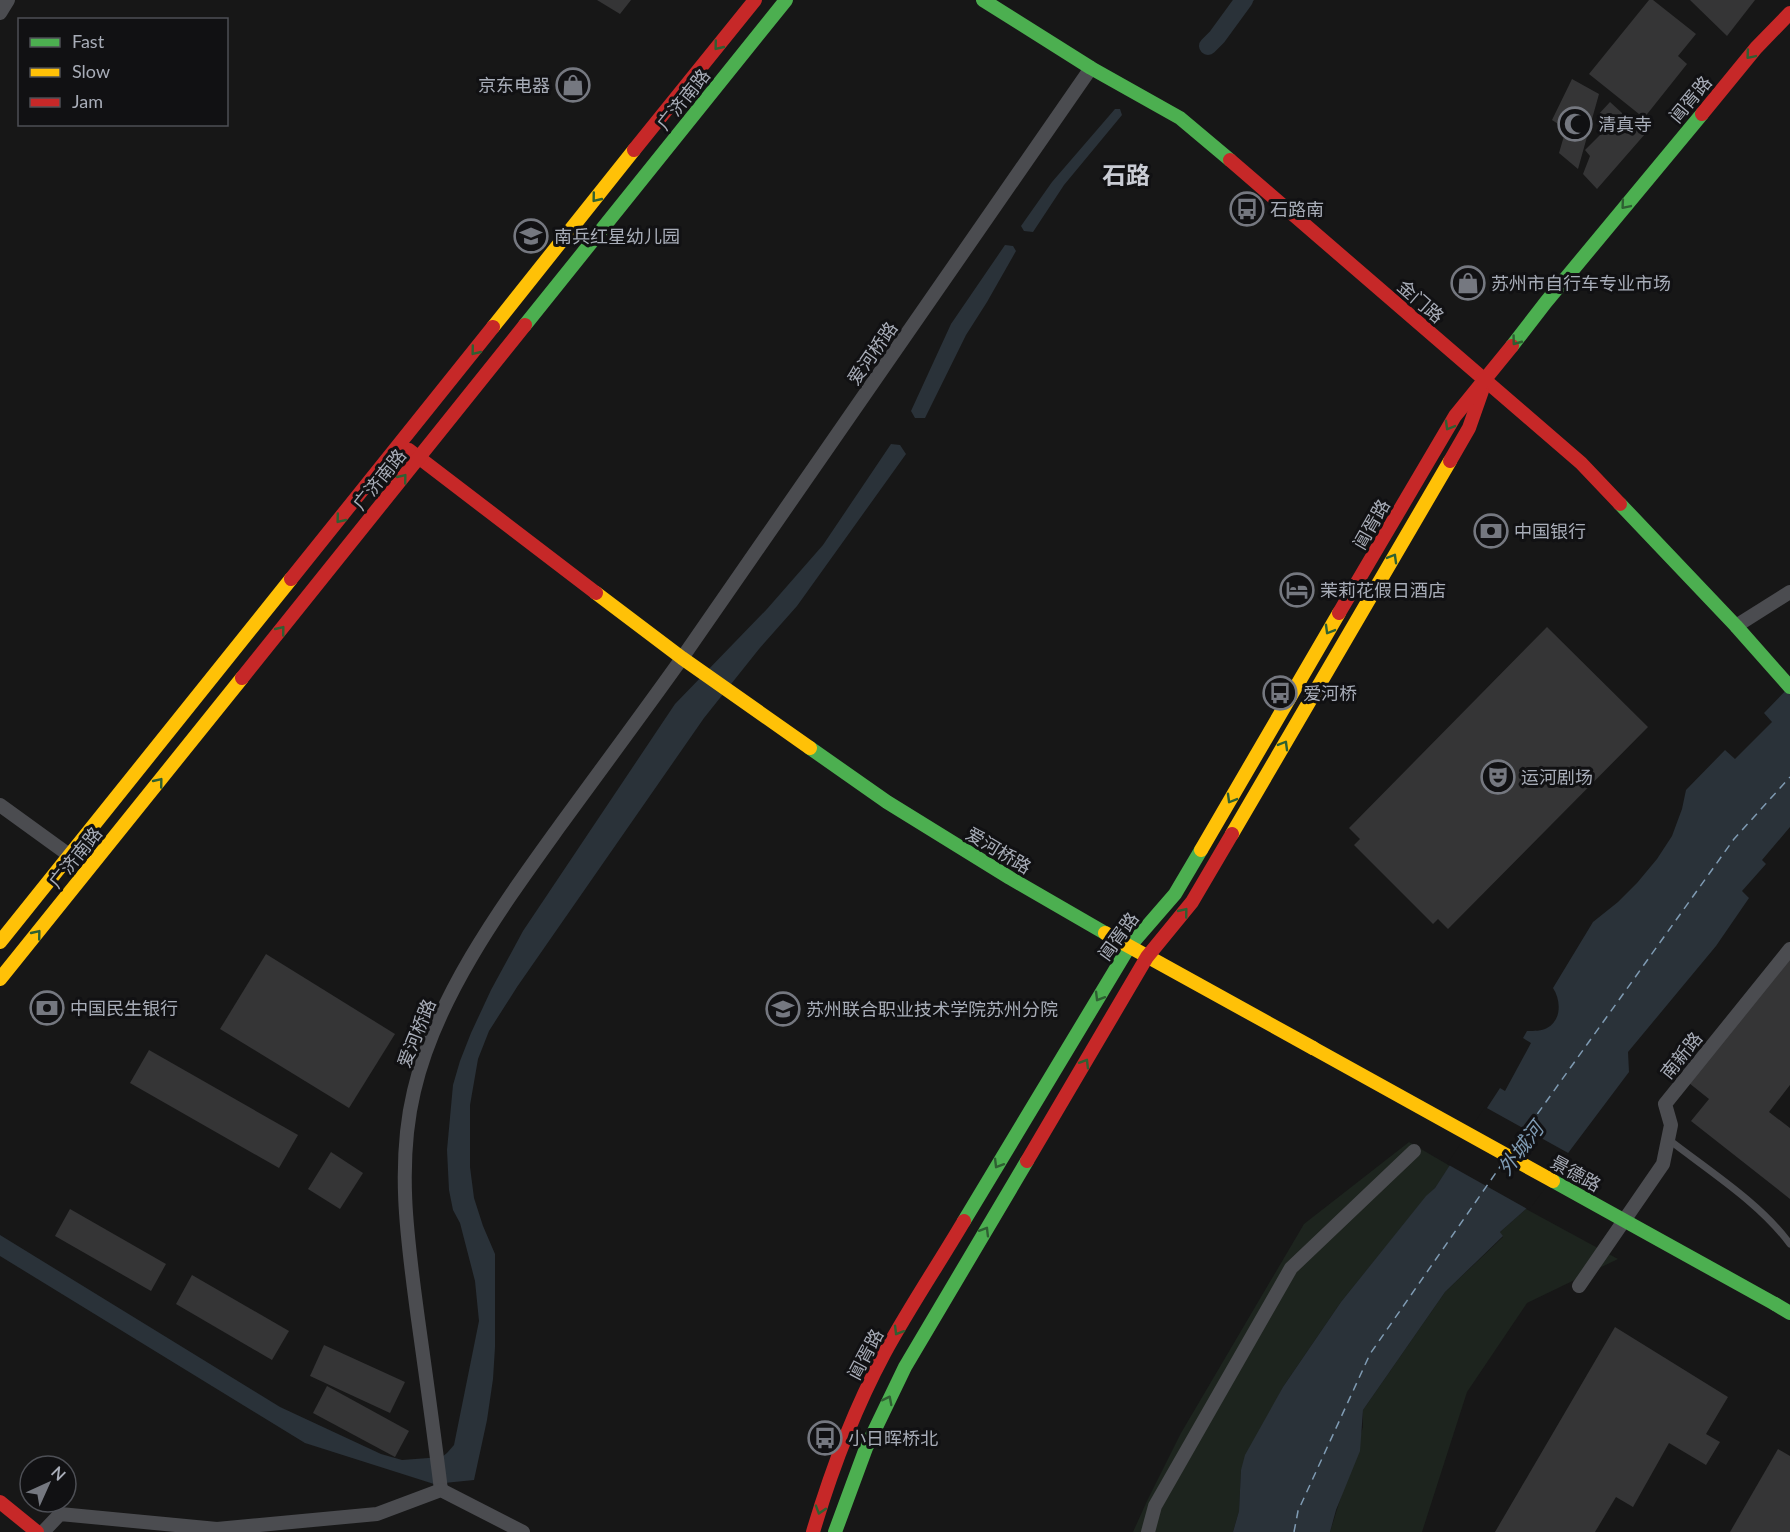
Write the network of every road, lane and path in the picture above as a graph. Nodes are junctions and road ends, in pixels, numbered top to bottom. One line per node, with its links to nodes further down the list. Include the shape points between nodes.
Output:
1 (8, 0): 6 (street)
2 (754, 0): 9 (main road, 广济南路, one-way to 9)
3 (786, 0): 10 (main road, 广济南路)
4 (983, 0): 7 (main road, 金门路)
5 (1790, 12): 8 (main road, 阊胥路, one-way to 8, via 1546,302)
6 (0, 13)
7 (1091, 68): 8 (main road, 金门路, via 1193,128); 13 (street, 爱河桥路)
8 (1486, 380): 12 (main road, 金门路, via 1581,463); 18 (main road, 阊胥路, one-way to 18, via 1455,416 1174,894); 20 (main road, 阊胥路, one-way to 8, via 1198,892 1469,428)
9 (400, 444): 10 (main road, 爱河桥路); 16 (main road, 广济南路, one-way to 16)
10 (419, 458): 13 (main road, 爱河桥路); 21 (main road, 广济南路, one-way to 10)
11 (1790, 592): 12 (street)
12 (1736, 626): 14 (main road, 金门路)
13 (686, 662): 18 (main road, 爱河桥路, via 920,823); 28 (street, 爱河桥路, via 494,920 449,999 423,1060 408,1122 404,1172 414,1285)
14 (1790, 687)
15 (0, 805): 16 (street)
16 (69, 855): 17 (main road, 广济南路)
17 (0, 942)
18 (1129, 947): 20 (main road, 爱河桥路); 33 (main road, 阊胥路, one-way to 33, via 884,1354 851,1423)
19 (1790, 949): 23 (street, 南新路, via 1665,1104 1671,1125)
20 (1147, 957): 22 (main road, 爱河桥路); 34 (main road, 阊胥路, one-way to 20, via 872,1432 905,1367)
21 (0, 979)
22 (1313, 1048): 27 (main road, 景德路, bridge)
23 (1668, 1139): 25 (lane, via 1758,1209); 26 (street, 南新路, via 1663,1164)
24 (1414, 1151): 35 (street, via 1291,1268 1155,1506)
25 (1790, 1244)
26 (1579, 1286)
27 (1790, 1313)
28 (441, 1488): 31 (street, via 377,1514 217,1529 60,1514); 32 (street)
29 (0, 1502): 30 (main road)
30 (37, 1532)
31 (43, 1532)
32 (523, 1532)
33 (813, 1532)
34 (835, 1532)
35 (1148, 1532)

